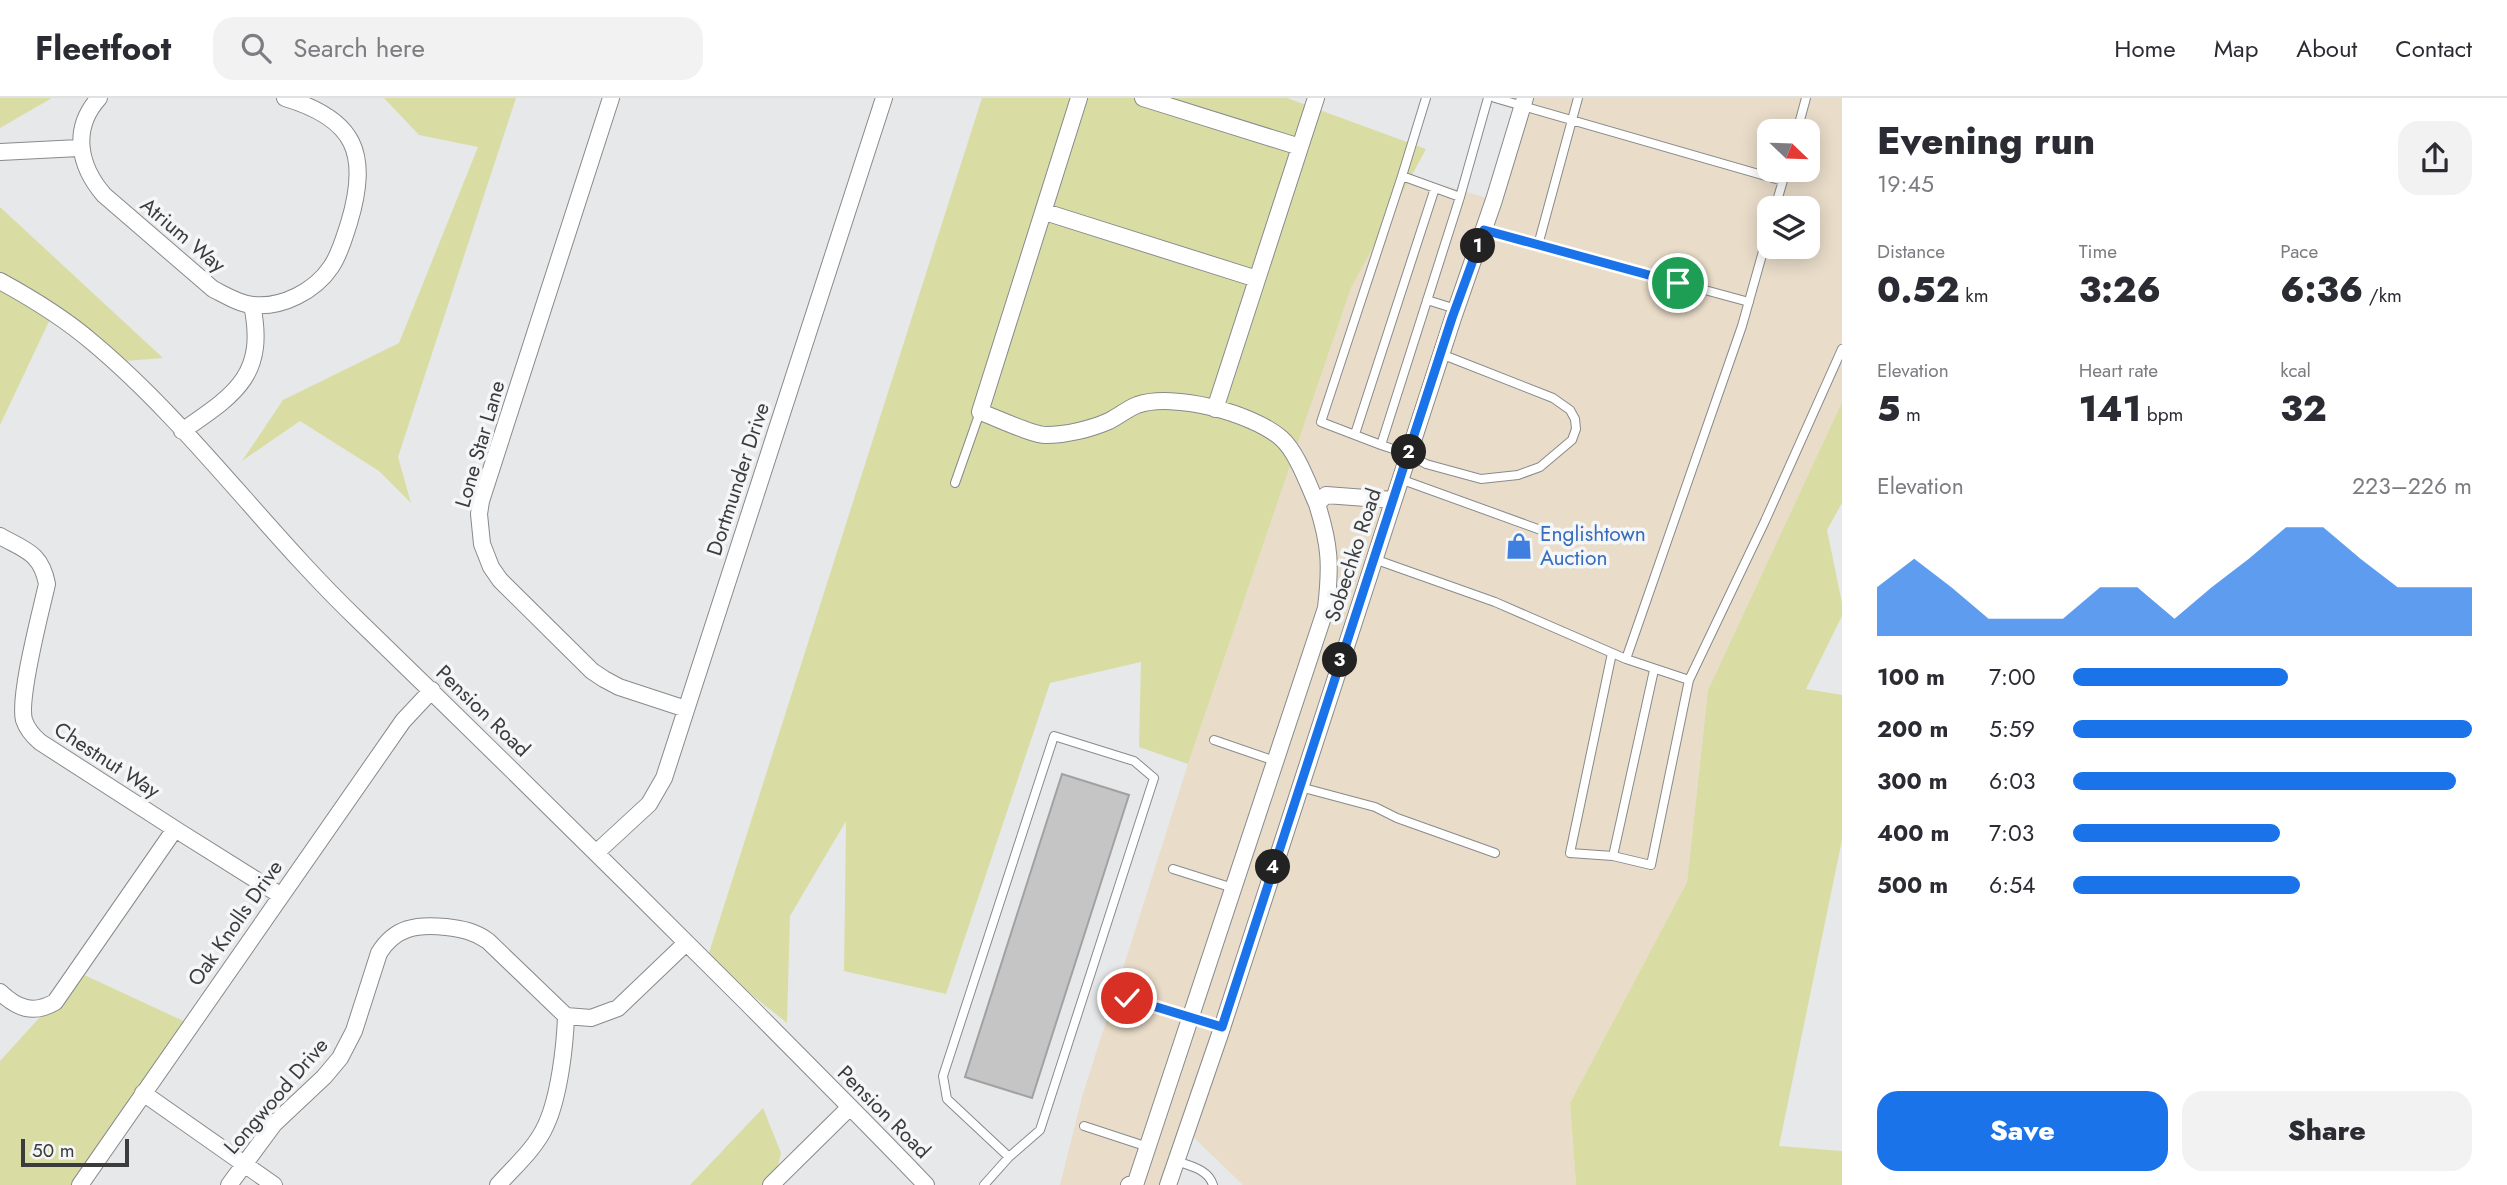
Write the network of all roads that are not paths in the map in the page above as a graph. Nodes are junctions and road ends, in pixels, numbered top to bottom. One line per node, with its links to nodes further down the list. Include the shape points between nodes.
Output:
1 (99, 98): 17 (street, via 84,121)
2 (285, 98): 31 (street, via 323,112 344,132 357,160 357,195 341,247 324,276 297,296)
3 (611, 98): 53 (street, Lone Star Lane, via 481,501 480,534 484,552 500,580 592,671 619,687)
4 (884, 98): 53 (street, Dortmunder Drive)
5 (1079, 98): 23 (street)
6 (1143, 98): 16 (street)
7 (1316, 98): 16 (street)
8 (1426, 98): 20 (lane)
9 (1488, 98): 22 (lane)
10 (1495, 98): 13 (lane)
11 (1578, 98): 15 (lane)
12 (1806, 98): 14 (lane)
13 (1524, 102): 15 (lane); 24 (street, Sobechko Road)
14 (1800, 119)
15 (1572, 121): 19 (lane); 25 (lane)
16 (1300, 147): 27 (street)
17 (79, 148): 18 (street); 31 (street, Atrium Way, via 89,175 104,195 214,289)
18 (0, 152)
19 (1757, 174)
20 (1402, 176): 21 (lane); 38 (lane, via 1321,422)
21 (1435, 188): 22 (lane); 38 (lane)
22 (1460, 197): 29 (lane)
23 (1045, 212): 27 (street); 36 (street)
24 (1484, 230): 25 (lane); 32 (street, Sobechko Road)
25 (1538, 245): 30 (lane)
26 (1761, 259): 30 (lane)
27 (1257, 279): 35 (street)
28 (0, 281): 37 (street, Pension Road, via 94,343)
29 (1427, 300): 32 (lane); 39 (lane)
30 (1749, 302): 49 (lane)
31 (252, 305): 37 (street, via 257,327 247,374 223,404)
32 (1456, 309): 34 (street, Sobechko Road)
33 (1842, 349): 51 (lane)
34 (1441, 354): 40 (street, Sobechko Road); 40 (lane, via 1553,398 1570,410 1576,429 1572,440 1540,467 1518,475 1481,479 1426,464)
35 (1215, 409): 36 (street, via 1193,402 1161,401 1138,405 1096,425 1044,435); 44 (street, via 1249,420 1281,438)
36 (980, 412): 42 (lane)
37 (182, 431): 52 (street, Pension Road, via 356,619)
38 (1355, 434): 39 (lane)
39 (1381, 445): 40 (lane)
40 (1408, 454): 41 (street, Sobechko Road)
41 (1400, 479): 43 (street, Sobechko Road); 46 (lane)
42 (955, 483)
43 (1393, 500): 44 (street, via 1326,495); 47 (street, Sobechko Road)
44 (1317, 503): 55 (street, via 1331,570 1326,608)
45 (0, 536): 57 (street, Chestnut Way, via 38,559 47,584 23,702 24,722 40,743)
46 (1560, 537)
47 (1374, 559): 48 (lane, via 1495,602); 56 (street, Sobechko Road)
48 (1612, 653): 49 (lane); 60 (lane, via 1570,853)
49 (1626, 659): 50 (lane)
50 (1654, 670): 51 (lane); 60 (lane)
51 (1689, 680): 60 (lane, via 1651,865)
52 (432, 690): 58 (street, Pension Road); 63 (street, Oak Knolls Drive, via 402,720)
53 (686, 709): 58 (street, Dortmunder Drive, via 656,793)
54 (1214, 740): 55 (lane)
55 (1275, 761): 62 (street)
56 (1299, 787): 59 (lane, via 1375,807); 68 (street, Sobechko Road)
57 (175, 829): 63 (street, Chestnut Way); 65 (street, via 55,1002 24,1009)
58 (597, 852): 64 (street, Pension Road)
59 (1495, 853)
60 (1613, 856)
61 (1173, 869): 62 (lane)
62 (1233, 888): 68 (street)
63 (280, 895): 69 (street, Oak Knolls Drive)
64 (687, 943): 67 (street, via 618,1008 591,1018); 70 (street, Pension Road)
65 (0, 992)
66 (1127, 998): 68 (lane)
67 (566, 1016): 75 (street, Longwood Drive, via 477,934 427,925 402,930 379,953 354,1031 340,1058 274,1124); 79 (street, via 546,1126)
68 (1206, 1023): 72 (street); 74 (street, Sobechko Road)
69 (143, 1093): 75 (street); 76 (street, Oak Knolls Drive)
70 (850, 1107): 80 (street); 81 (street, Pension Road)
71 (1084, 1126): 72 (lane)
72 (1148, 1147): 83 (street, via 1136,1182)
73 (1009, 1157): 73 (lane, via 1040,1130 1154,778 1134,761 1054,736 943,1076 947,1099); 82 (lane)
74 (1176, 1161): 84 (street, Sobechko Road); 85 (lane, via 1203,1171)
75 (244, 1163): 77 (street, Longwood Drive); 78 (street)
76 (80, 1185)
77 (229, 1185)
78 (274, 1185)
79 (498, 1185)
80 (771, 1185)
81 (926, 1185)
82 (984, 1185)
83 (1129, 1185)
84 (1168, 1185)
85 (1213, 1185)

